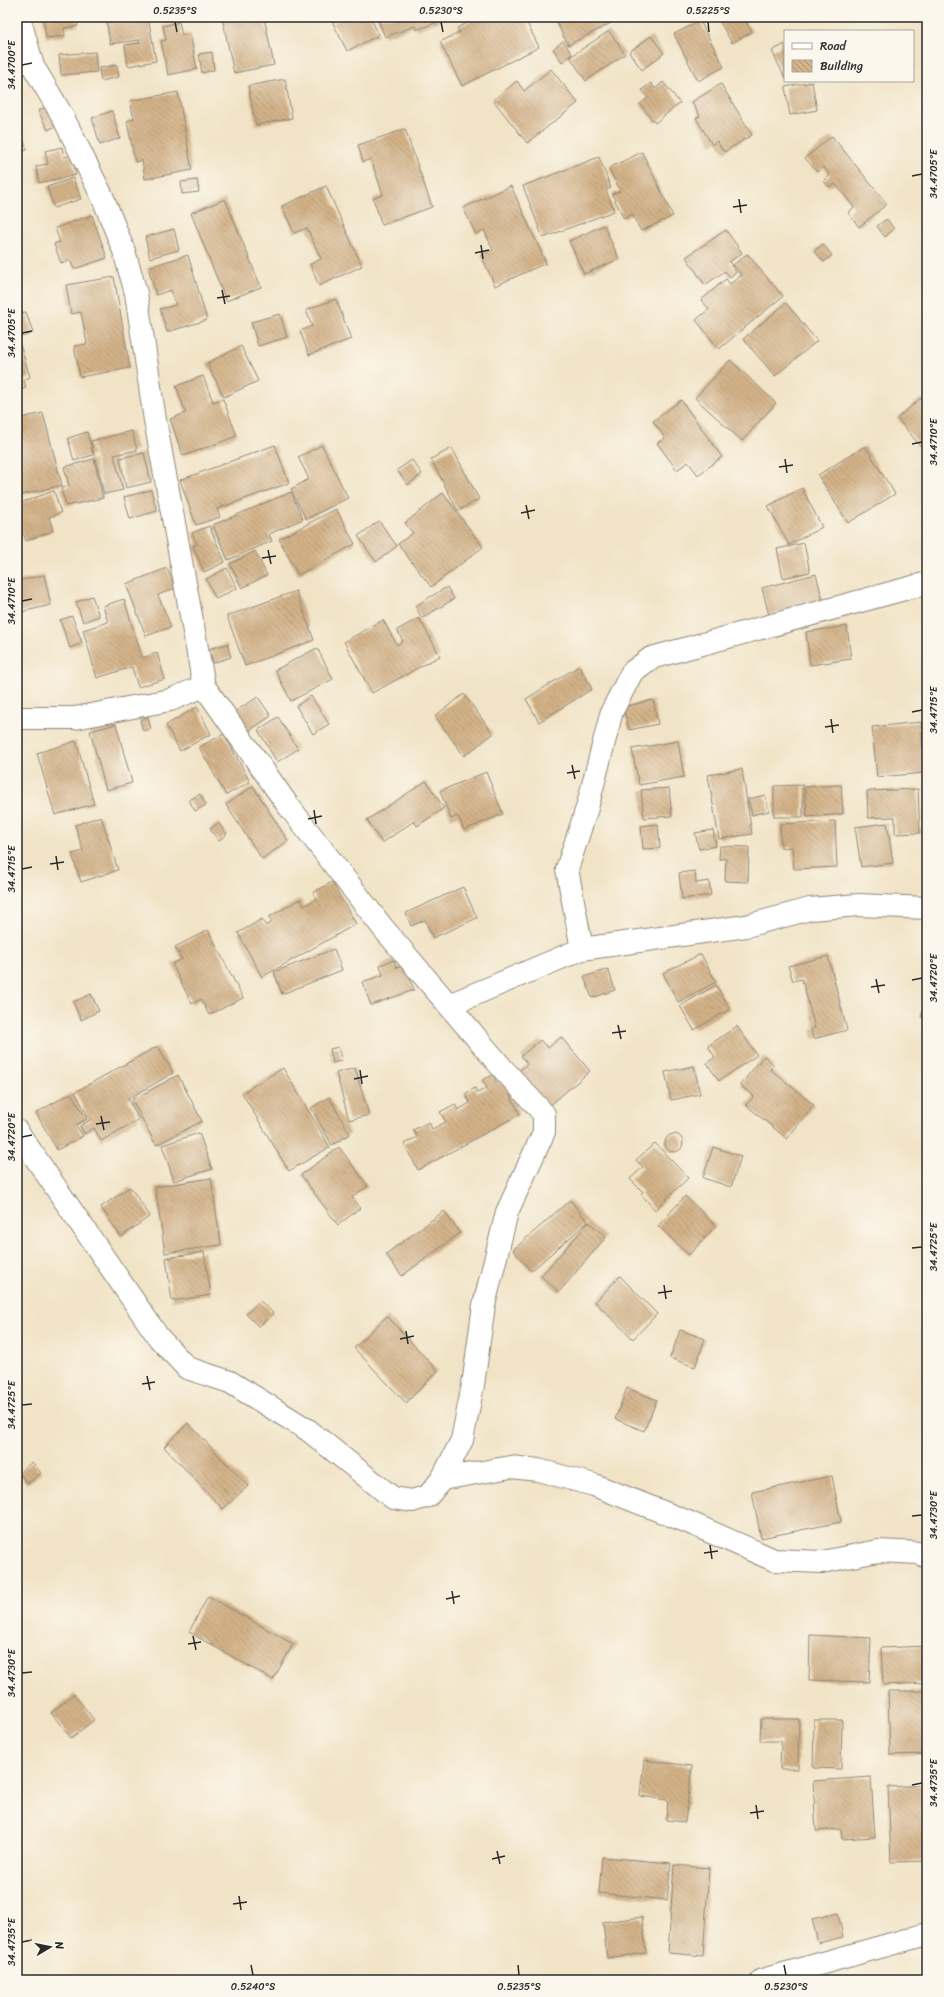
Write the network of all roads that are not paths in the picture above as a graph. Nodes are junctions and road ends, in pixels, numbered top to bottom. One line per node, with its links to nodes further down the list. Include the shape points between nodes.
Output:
1 (19, 17): 3 (street, via 32,66 62,115 103,198 124,251 136,293 155,420)
2 (927, 583): 6 (street, via 651,658 632,672 612,711 587,808 567,870)
3 (204, 686): 4 (street, via 170,700 75,718); 7 (street, via 287,804 383,928)
4 (17, 718)
5 (927, 908): 6 (street, via 859,905 810,909 746,926)
6 (582, 949): 7 (street)
7 (450, 1005): 9 (street, via 544,1114 544,1132 507,1212 484,1305 473,1385 462,1440)
8 (17, 1131): 9 (street, via 159,1338 187,1368 230,1382 308,1430 393,1498 412,1501 428,1496)
9 (442, 1479): 10 (street, via 511,1467 538,1470 594,1485 774,1560 822,1562 878,1551 920,1553)
10 (927, 1557)
11 (927, 1934): 12 (street)
12 (762, 1980)

